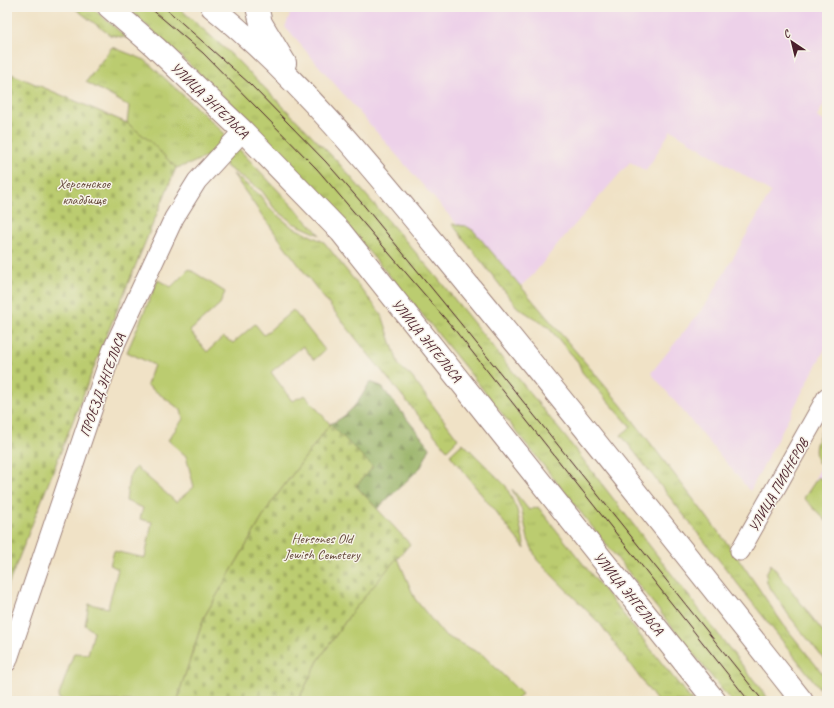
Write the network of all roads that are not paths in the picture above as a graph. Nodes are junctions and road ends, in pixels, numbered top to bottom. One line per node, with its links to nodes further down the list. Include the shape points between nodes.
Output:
1 (108, 7): 5 (main road, УЛИЦА ЭНГЕЛЬСА, via 155,47)
2 (212, 7): 4 (main road, via 244,34)
3 (257, 7): 4 (main road, via 261,23 293,78)
4 (321, 113): 10 (main road, via 387,186 601,446)
5 (243, 131): 8 (street, ПРОЕЗД ЭНГЕЛЬСА, via 197,181 174,218 112,351); 9 (main road, УЛИЦА ЭНГЕЛЬСА, via 341,232)
6 (827, 397): 7 (street, УЛИЦА ПИОНЕРОВ)
7 (740, 551)
8 (7, 662)
9 (715, 701)
10 (802, 701)

